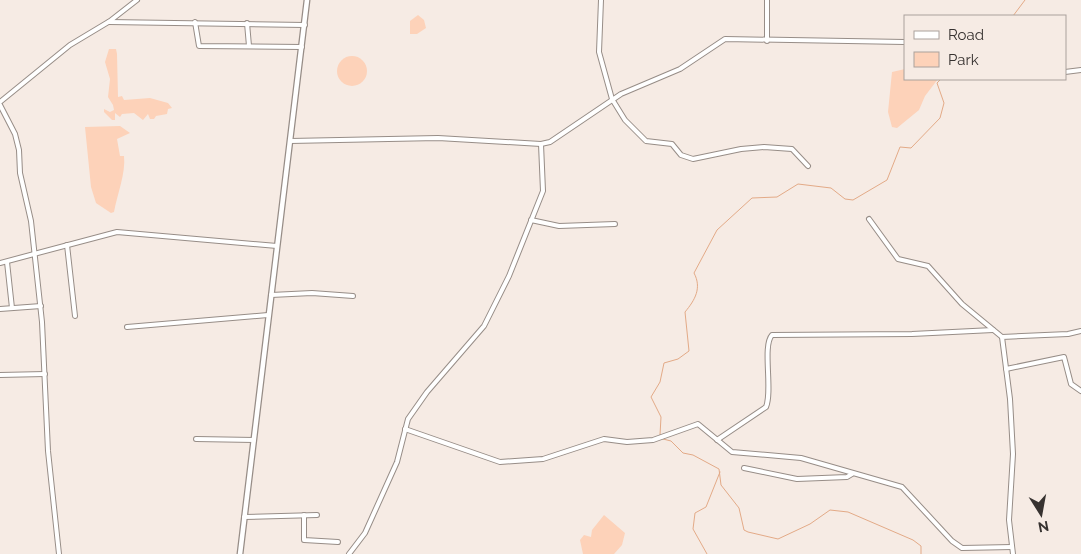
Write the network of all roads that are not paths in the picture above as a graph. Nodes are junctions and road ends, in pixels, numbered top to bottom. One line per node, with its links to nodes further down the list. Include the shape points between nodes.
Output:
1 (137, 0): 5 (street)
2 (307, 0): 8 (street)
3 (601, 0): 15 (street, via 599,52)
4 (767, 0): 9 (street)
5 (108, 22): 6 (street); 16 (street, via 70,45)
6 (195, 22): 7 (street); 11 (street, via 198,46)
7 (247, 23): 8 (street); 11 (street)
8 (305, 24): 12 (street)
9 (767, 41): 10 (street); 15 (street, via 725,40 680,69)
10 (904, 42)
11 (249, 46): 12 (street)
12 (302, 47): 17 (street)
13 (1081, 70): 14 (street)
14 (1066, 72)
15 (612, 100): 18 (street, via 550,142); 19 (street, via 625,120 646,141 672,144 681,155 693,158 741,149 792,149)
16 (0, 103): 25 (street, via 19,150 20,173)
17 (290, 141): 18 (street, via 438,138); 24 (street)
18 (541, 144): 21 (street, via 542,192)
19 (808, 166)
20 (869, 219): 36 (street, via 898,259 928,266 962,304)
21 (531, 220): 22 (street, via 559,226); 43 (street, via 484,326 427,392 408,419)
22 (615, 224)
23 (67, 245): 24 (street, via 117,232); 25 (street); 33 (street)
24 (277, 246): 28 (street)
25 (35, 254): 26 (street); 30 (street)
26 (7, 262): 27 (street); 31 (street)
27 (0, 264)
28 (271, 295): 29 (street); 34 (street)
29 (353, 296)
30 (40, 306): 31 (street); 40 (street)
31 (12, 308): 32 (street)
32 (0, 309)
33 (75, 316)
34 (268, 316): 35 (street); 45 (street)
35 (127, 327)
36 (993, 330): 38 (street); 46 (street, via 772,336 768,342 770,380 766,407)
37 (1081, 331): 38 (street)
38 (1002, 336): 39 (street)
39 (1006, 369): 42 (street, via 1064,357 1070,384); 53 (street, via 1012,434)
40 (45, 374): 41 (street); 54 (street, via 48,450)
41 (0, 375)
42 (1081, 391)
43 (405, 429): 46 (street, via 500,462 543,459 604,439 639,442 660,438 698,424); 56 (street, via 397,462 368,526)
44 (196, 438): 45 (street)
45 (254, 440): 51 (street)
46 (717, 440): 48 (street, via 732,452 801,458)
47 (744, 468): 48 (street, via 797,479 847,477)
48 (852, 474): 53 (street, via 905,488 962,548)
49 (317, 515): 50 (street)
50 (304, 516): 51 (street); 52 (street, via 304,540)
51 (244, 517): 55 (street)
52 (338, 542)
53 (1012, 547): 57 (street)
54 (59, 554)
55 (240, 554)
56 (349, 554)
57 (1013, 554)

